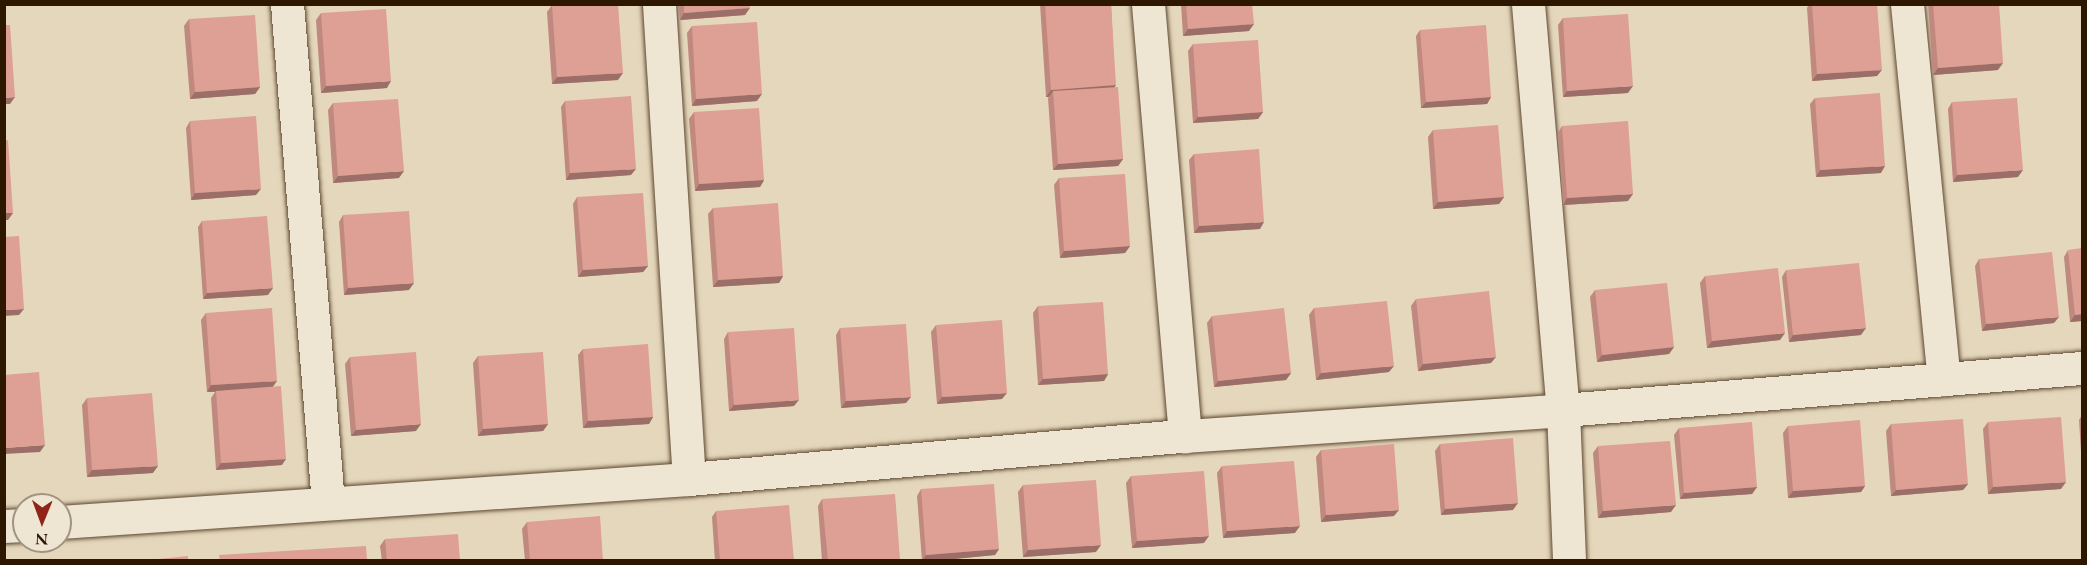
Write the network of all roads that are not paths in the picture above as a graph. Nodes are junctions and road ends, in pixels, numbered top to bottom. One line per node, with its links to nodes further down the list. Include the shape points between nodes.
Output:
1 (287, 4): 11 (street)
2 (659, 4): 10 (street)
3 (1148, 4): 9 (street)
4 (1528, 4): 8 (street)
5 (1907, 4): 7 (street)
6 (2082, 368): 7 (street)
7 (1944, 379): 8 (street)
8 (1563, 410): 9 (street); 13 (street)
9 (1185, 436): 10 (street)
10 (689, 479): 11 (street)
11 (328, 502): 12 (street)
12 (72, 521)
13 (1569, 561)

